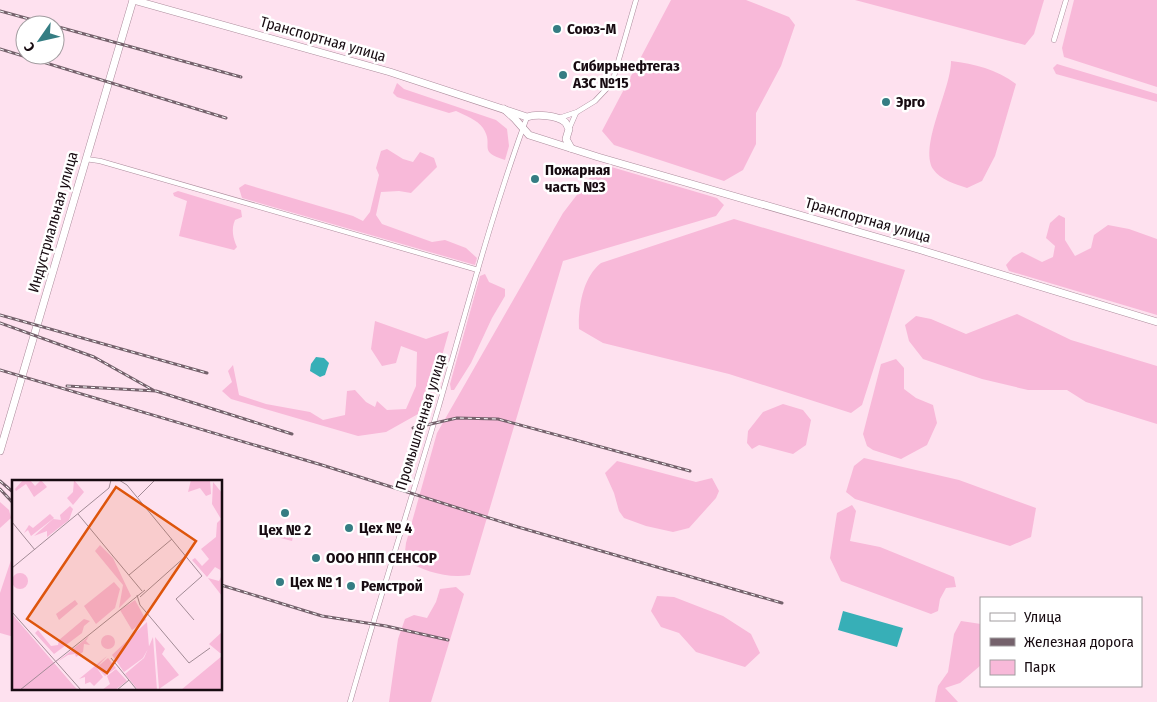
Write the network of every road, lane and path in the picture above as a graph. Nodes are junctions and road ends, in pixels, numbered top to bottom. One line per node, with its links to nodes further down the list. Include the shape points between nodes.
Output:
1 (133, 0): 5 (street, Транспортная улица, via 390,72); 16 (street, Индустриальная улица)
2 (636, 0): 6 (street, via 612,83 595,101)
3 (1066, 0): 4 (street)
4 (1054, 40)
5 (504, 109): 7 (street, Транспортная улица); 9 (street)
6 (577, 112): 8 (street); 10 (street)
7 (527, 117): 8 (street, Транспортная улица); 9 (street, Промышленная улица)
8 (558, 118): 10 (street, via 566,122)
9 (523, 128): 11 (street); 15 (street, Промышленная улица)
10 (569, 129): 12 (street)
11 (530, 135): 13 (street, Транспортная улица); 15 (street)
12 (566, 139): 13 (street); 14 (street)
13 (558, 144): 14 (street, Транспортная улица)
14 (570, 148): 18 (street, Транспортная улица)
15 (515, 149): 17 (street, Промышленная улица)
16 (86, 159): 17 (street); 19 (street, Индустриальная улица)
17 (478, 270): 20 (street, Промышленная улица)
18 (1157, 322)
19 (0, 451)
20 (350, 702)

